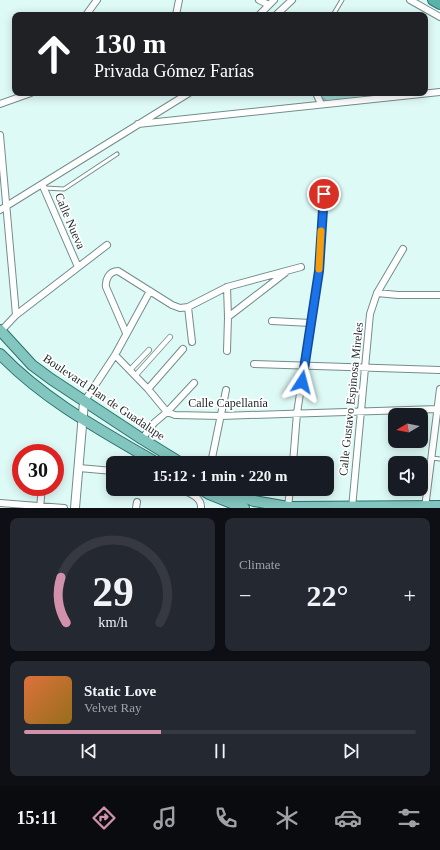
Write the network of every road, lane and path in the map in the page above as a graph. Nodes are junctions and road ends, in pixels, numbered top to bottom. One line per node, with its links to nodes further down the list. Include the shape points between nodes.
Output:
1 (97, 0): 11 (street)
2 (179, 0): 12 (street)
3 (259, 0): 10 (street)
4 (274, 0): 10 (street)
5 (292, 0): 14 (street)
6 (342, 0): 15 (lane)
7 (410, 0): 16 (street)
8 (433, 0): 9 (highway)
9 (440, 4)
10 (269, 5): 13 (street)
11 (88, 12)
12 (177, 12)
13 (262, 12)
14 (280, 12)
15 (335, 12)
16 (440, 17)
17 (440, 92): 18 (street)
18 (428, 93)
19 (23, 96): 23 (street)
20 (184, 96): 25 (street)
21 (317, 96): 24 (street)
22 (400, 96): 24 (street)
23 (0, 104)
24 (321, 104): 25 (street)
25 (138, 124): 28 (street)
26 (0, 135): 30 (street)
27 (117, 154): 28 (lane, via 64,189)
28 (43, 186): 30 (street); 35 (street, Calle Nueva)
29 (324, 194): 45 (street, via 319,271)
30 (7, 205): 31 (street); 42 (street)
31 (0, 210)
32 (108, 245): 35 (street)
33 (403, 249): 39 (street, Calle Gustavo Espinosa Mireles)
34 (301, 267): 36 (street)
35 (78, 268): 42 (street)
36 (288, 271): 37 (street); 43 (street)
37 (227, 287): 41 (street); 43 (street)
38 (150, 292): 41 (street, via 172,305); 47 (street); 47 (street, via 118,272 114,271 107,278 106,287)
39 (377, 293): 40 (street); 57 (street, Calle Gustavo Espinosa Mireles, via 370,314)
40 (440, 294)
41 (188, 307): 49 (street)
42 (16, 316): 46 (street)
43 (228, 317): 52 (street)
44 (272, 321): 45 (street)
45 (311, 323): 56 (street)
46 (0, 331): 65 (main road, Boulevard Plan de Guadalupe, via 32,365)
47 (126, 333): 54 (street)
48 (170, 337): 60 (street)
49 (192, 342)
50 (183, 348): 63 (street)
51 (149, 350): 58 (street)
52 (227, 351)
53 (0, 354): 71 (main road, via 30,382)
54 (115, 355): 58 (street); 65 (street)
55 (254, 364): 56 (street)
56 (305, 366): 57 (street); 69 (street)
57 (364, 367): 59 (street); 68 (street, Calle Gustavo Espinosa Mireles)
58 (130, 370): 60 (street)
59 (440, 370)
60 (135, 376): 63 (street)
61 (194, 383): 67 (street)
62 (440, 388): 66 (street)
63 (148, 389): 67 (street)
64 (226, 390): 70 (street)
65 (84, 402): 71 (street); 72 (main road, Boulevard Plan de Guadalupe)
66 (438, 409): 68 (street, Calle Capellanía); 77 (street)
67 (167, 412): 70 (street, Calle Capellanía, via 176,415); 72 (street, via 154,423)
68 (360, 412): 69 (street, Calle Capellanía); 91 (street, Calle Gustavo Espinosa Mireles)
69 (297, 413): 70 (street, Calle Capellanía); 76 (street)
70 (221, 416): 75 (street)
71 (83, 420): 73 (main road); 79 (street)
72 (142, 439): 74 (main road, Boulevard Plan de Guadalupe)
73 (145, 456)
74 (170, 456)
75 (212, 456)
76 (293, 456)
77 (432, 458): 78 (lane); 92 (street)
78 (440, 459)
79 (79, 468): 80 (street); 94 (street)
80 (106, 470)
81 (41, 496): 88 (street)
82 (194, 496): 89 (street, via 199,499)
83 (214, 496): 95 (main road)
84 (242, 496): 90 (main road)
85 (289, 496): 90 (street)
86 (0, 503): 88 (street)
87 (440, 506): 92 (main road)
88 (40, 507): 93 (street)
89 (202, 507)
90 (288, 507): 91 (main road)
91 (352, 507): 92 (main road)
92 (425, 507)
93 (64, 508)
94 (75, 508)
95 (244, 508)

